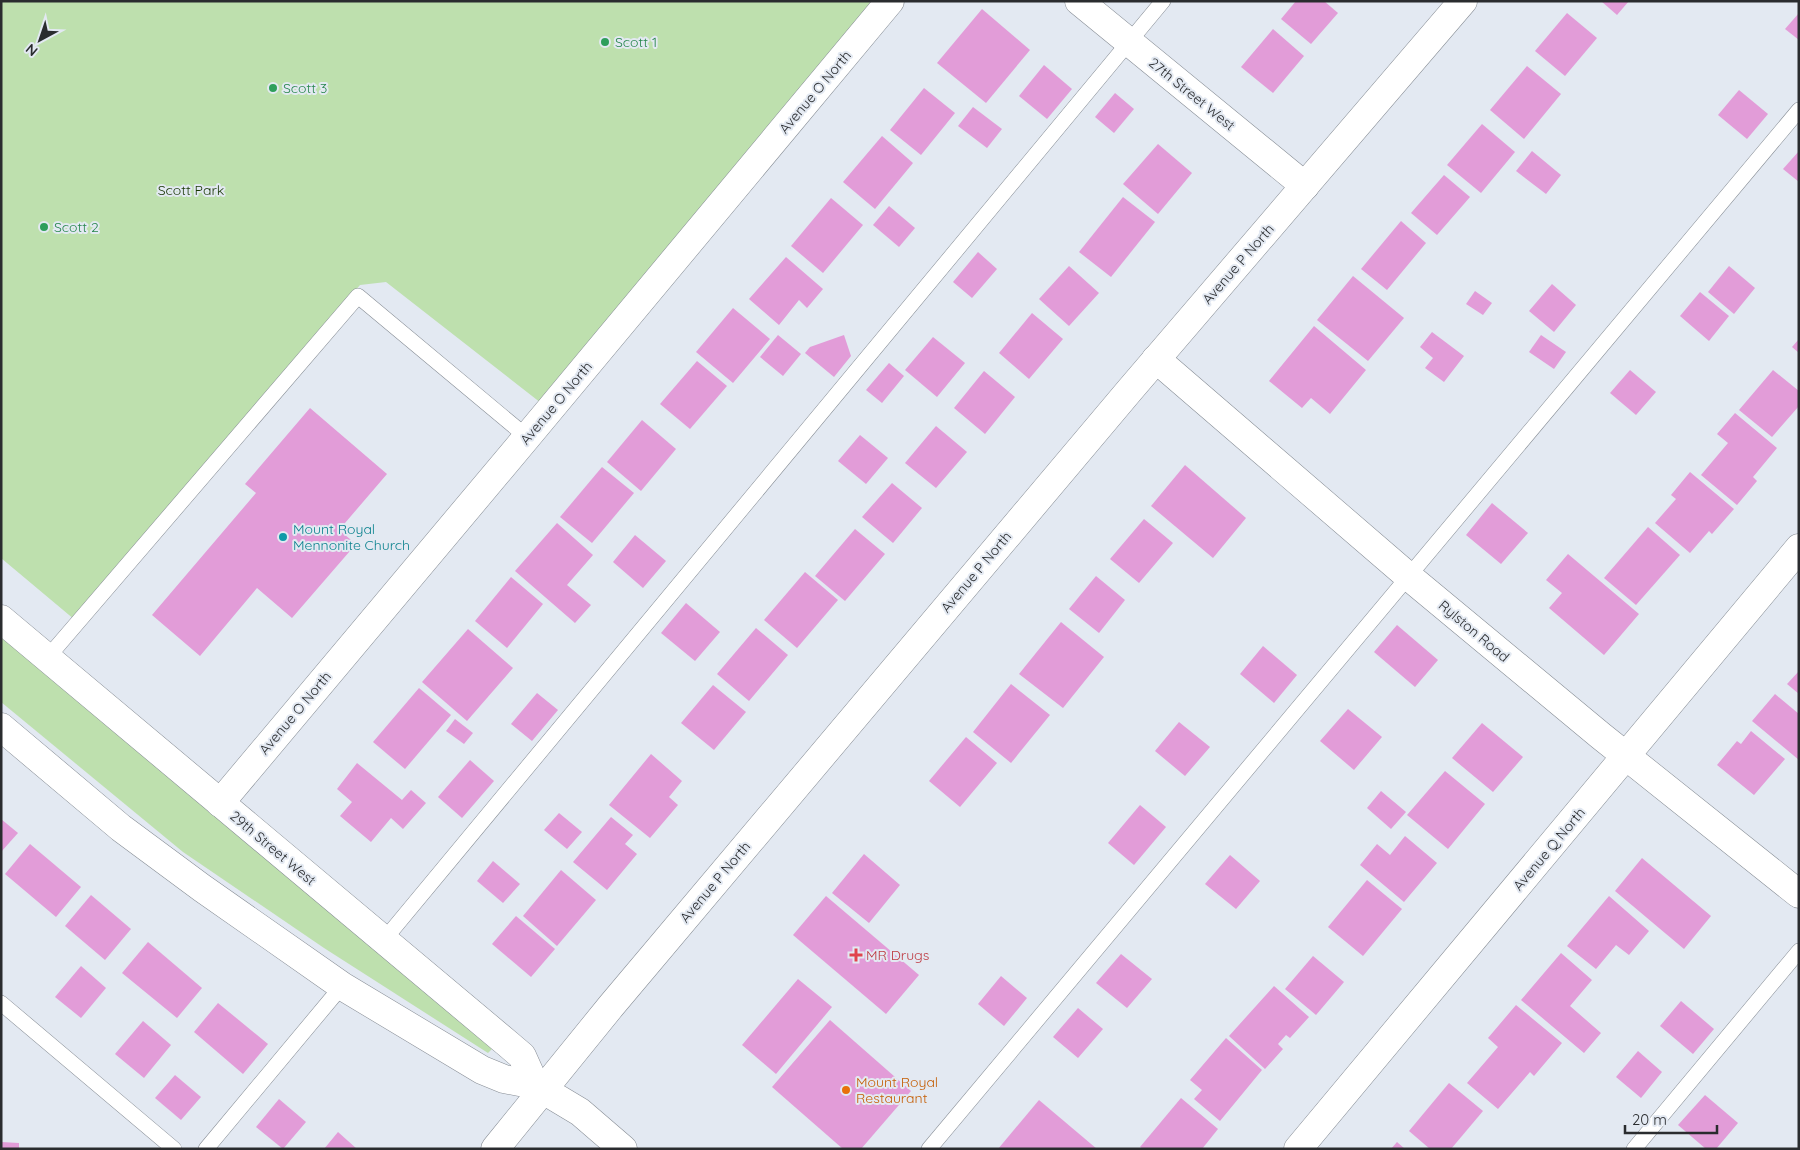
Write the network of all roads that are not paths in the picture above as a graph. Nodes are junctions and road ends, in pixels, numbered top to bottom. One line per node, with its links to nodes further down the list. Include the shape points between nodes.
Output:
1 (890, 1): 9 (street, Avenue O North)
2 (1079, 1): 5 (street, 27th Street West)
3 (1163, 1): 5 (lane)
4 (1462, 1): 7 (street, Avenue P North)
5 (1128, 43): 7 (street, 27th Street West); 18 (lane)
6 (1799, 110): 11 (lane)
7 (1305, 186): 8 (street, Avenue P North)
8 (1156, 359): 11 (street, Rylston Road); 22 (street, Avenue P North)
9 (527, 437): 13 (lane, via 358,296); 16 (street, Avenue O North)
10 (1799, 548): 15 (street, Avenue Q North)
11 (1408, 576): 15 (street, Rylston Road); 27 (lane)
12 (1, 619): 13 (street, 29th Street West)
13 (48, 656): 16 (street, 29th Street West)
14 (1, 727): 20 (street, via 121,828)
15 (1626, 756): 17 (street, Rylston Road); 28 (street, Avenue Q North)
16 (220, 803): 18 (street, 29th Street West)
17 (1799, 894)
18 (384, 940): 22 (street, 29th Street West, via 522,1056)
19 (1799, 951): 29 (lane)
20 (342, 986): 22 (street, via 482,1070); 24 (lane)
21 (1, 1003): 23 (lane)
22 (539, 1087): 25 (street, Avenue P North); 26 (street, via 580,1112)
23 (174, 1149)
24 (206, 1149)
25 (495, 1149)
26 (623, 1149)
27 (929, 1149)
28 (1298, 1149)
29 (1634, 1149)

